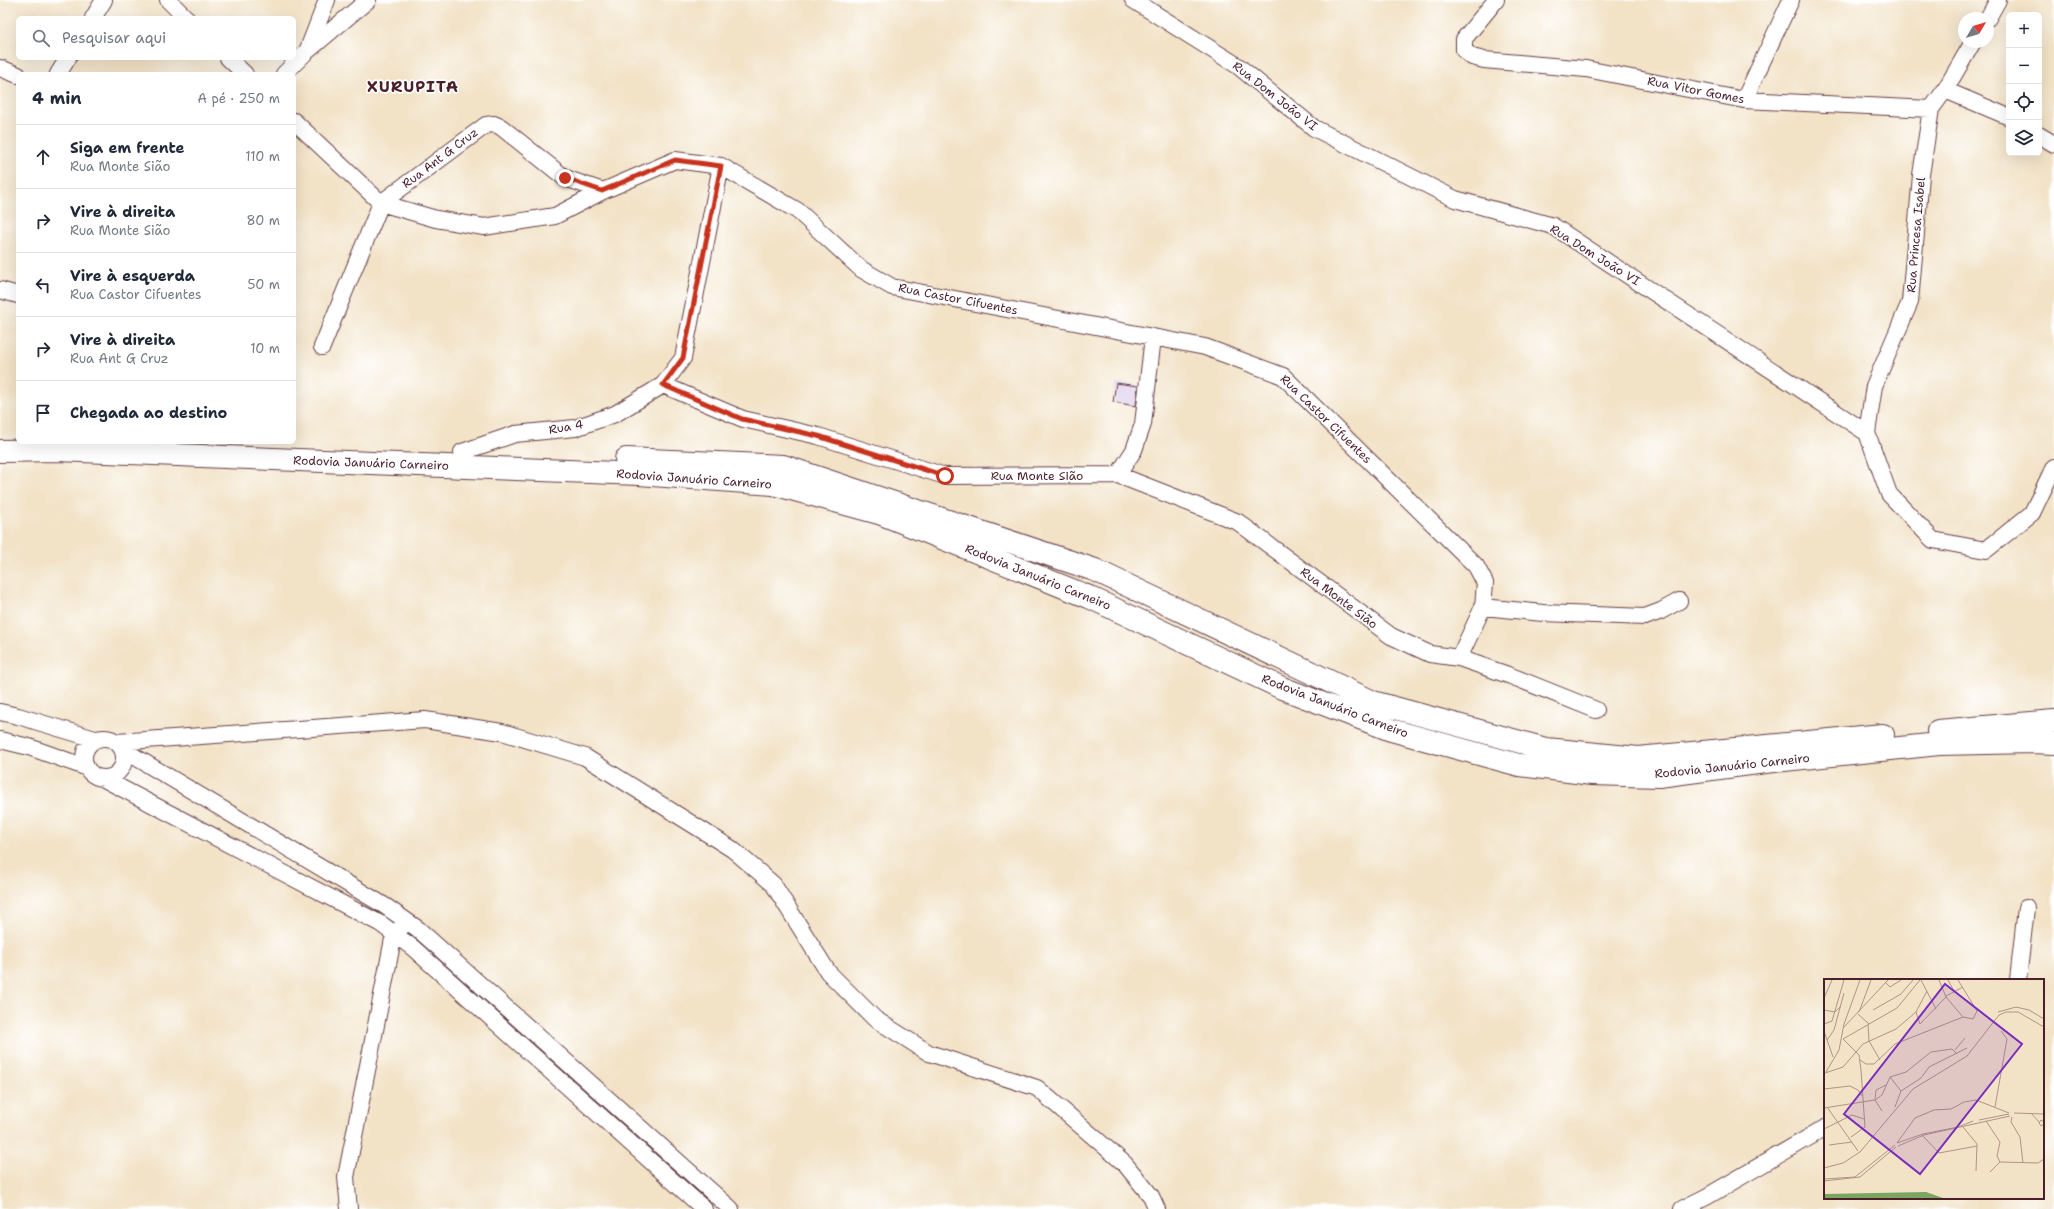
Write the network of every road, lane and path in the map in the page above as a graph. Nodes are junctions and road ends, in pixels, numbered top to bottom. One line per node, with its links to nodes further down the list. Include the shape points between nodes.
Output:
1 (104, 0): 10 (street)
2 (168, 0): 11 (street)
3 (327, 0): 13 (street)
4 (368, 0): 13 (street)
5 (1133, 0): 36 (street, Rua Dom João VI, via 1238,66 1314,128 1455,199 1553,226)
6 (1496, 0): 22 (street, Rua Vitor Gomes, via 1464,39 1464,50 1472,57 1586,69)
7 (1790, 0): 22 (street)
8 (1998, 0): 9 (street)
9 (1991, 12)
10 (94, 16)
11 (184, 16)
12 (1970, 48): 21 (street, Rua Princesa Isabel)
13 (306, 52): 19 (street)
14 (67, 60): 17 (street)
15 (230, 60): 18 (street)
16 (0, 68): 20 (street)
17 (59, 72)
18 (243, 72)
19 (286, 72)
20 (16, 74)
21 (1945, 90): 23 (street, Rua Princesa Isabel); 24 (street)
22 (1744, 100): 23 (street, Rua Vitor Gomes)
23 (1931, 109): 36 (street, Rua Princesa Isabel, via 1921,175 1910,302 1874,386)
24 (2006, 116)
25 (296, 123): 30 (street, Rua Castor Cifuentes)
26 (2042, 137): 27 (street)
27 (2054, 143)
28 (721, 166): 29 (street, Rua Castor Cifuentes, via 675,160); 33 (street, Rua Castor Cifuentes, via 798,210 861,269 892,286); 35 (street, via 683,358)
29 (602, 191): 30 (street, Rua Castor Cifuentes, via 555,216 484,227 436,219); 30 (street, Rua Ant G Cruz, via 565,178 494,124 486,125)
30 (381, 203): 34 (street)
31 (0, 290): 32 (street)
32 (16, 294)
33 (1153, 337): 43 (street, via 1143,424 1134,450); 45 (street, Rua Castor Cifuentes, via 1205,347 1283,376 1476,566 1484,583)
34 (322, 347)
35 (663, 385): 41 (street, Rua 4, via 616,414 574,428 516,434); 43 (street, Rua Monte Sião, via 742,419 818,436 945,476)
36 (1867, 433): 42 (street, via 1888,494 1933,540 1986,550 2032,513)
37 (0, 436): 38 (highway)
38 (16, 436)
39 (280, 444): 41 (highway, Rodovia Januário Carneiro)
40 (0, 451): 52 (highway, Rodovia Januário Carneiro, via 58,450 623,474 773,484 889,516 1089,597 1282,688 1390,730 1519,765 1592,774 1659,776 1939,744)
41 (462, 452): 49 (highway, Rodovia Januário Carneiro, via 783,466 1095,570 1373,702 1546,749 1638,758 1738,747)
42 (2054, 467)
43 (1118, 475): 46 (street, Rua Monte Sião, via 1238,522 1391,636 1430,654)
44 (1679, 601): 45 (street, via 1645,617 1543,614)
45 (1483, 607): 46 (street, Rua Castor Cifuentes)
46 (1459, 658): 47 (street, Rua Monte Sião)
47 (1596, 710)
48 (0, 712): 50 (street)
49 (2054, 721)
50 (95, 739): 53 (street, via 107,738); 54 (street, via 84,751)
51 (0, 740): 54 (street, via 29,747)
52 (2054, 743)
53 (120, 746): 55 (street, via 124,763 117,775); 57 (street); 64 (street, via 425,720 502,732 585,757 732,849 773,884 828,972 875,1019 929,1053 1037,1088 1125,1164 1151,1196)
54 (85, 767): 55 (street, via 93,776)
55 (104, 779): 58 (street, via 374,920)
56 (2026, 908): 59 (street)
57 (408, 922): 58 (street); 63 (street)
58 (394, 934): 61 (street, via 346,1177); 62 (street, via 413,948)
59 (2018, 979)
60 (1824, 1129): 65 (street)
61 (349, 1209)
62 (704, 1209)
63 (731, 1209)
64 (1157, 1209)
65 (1682, 1209)

